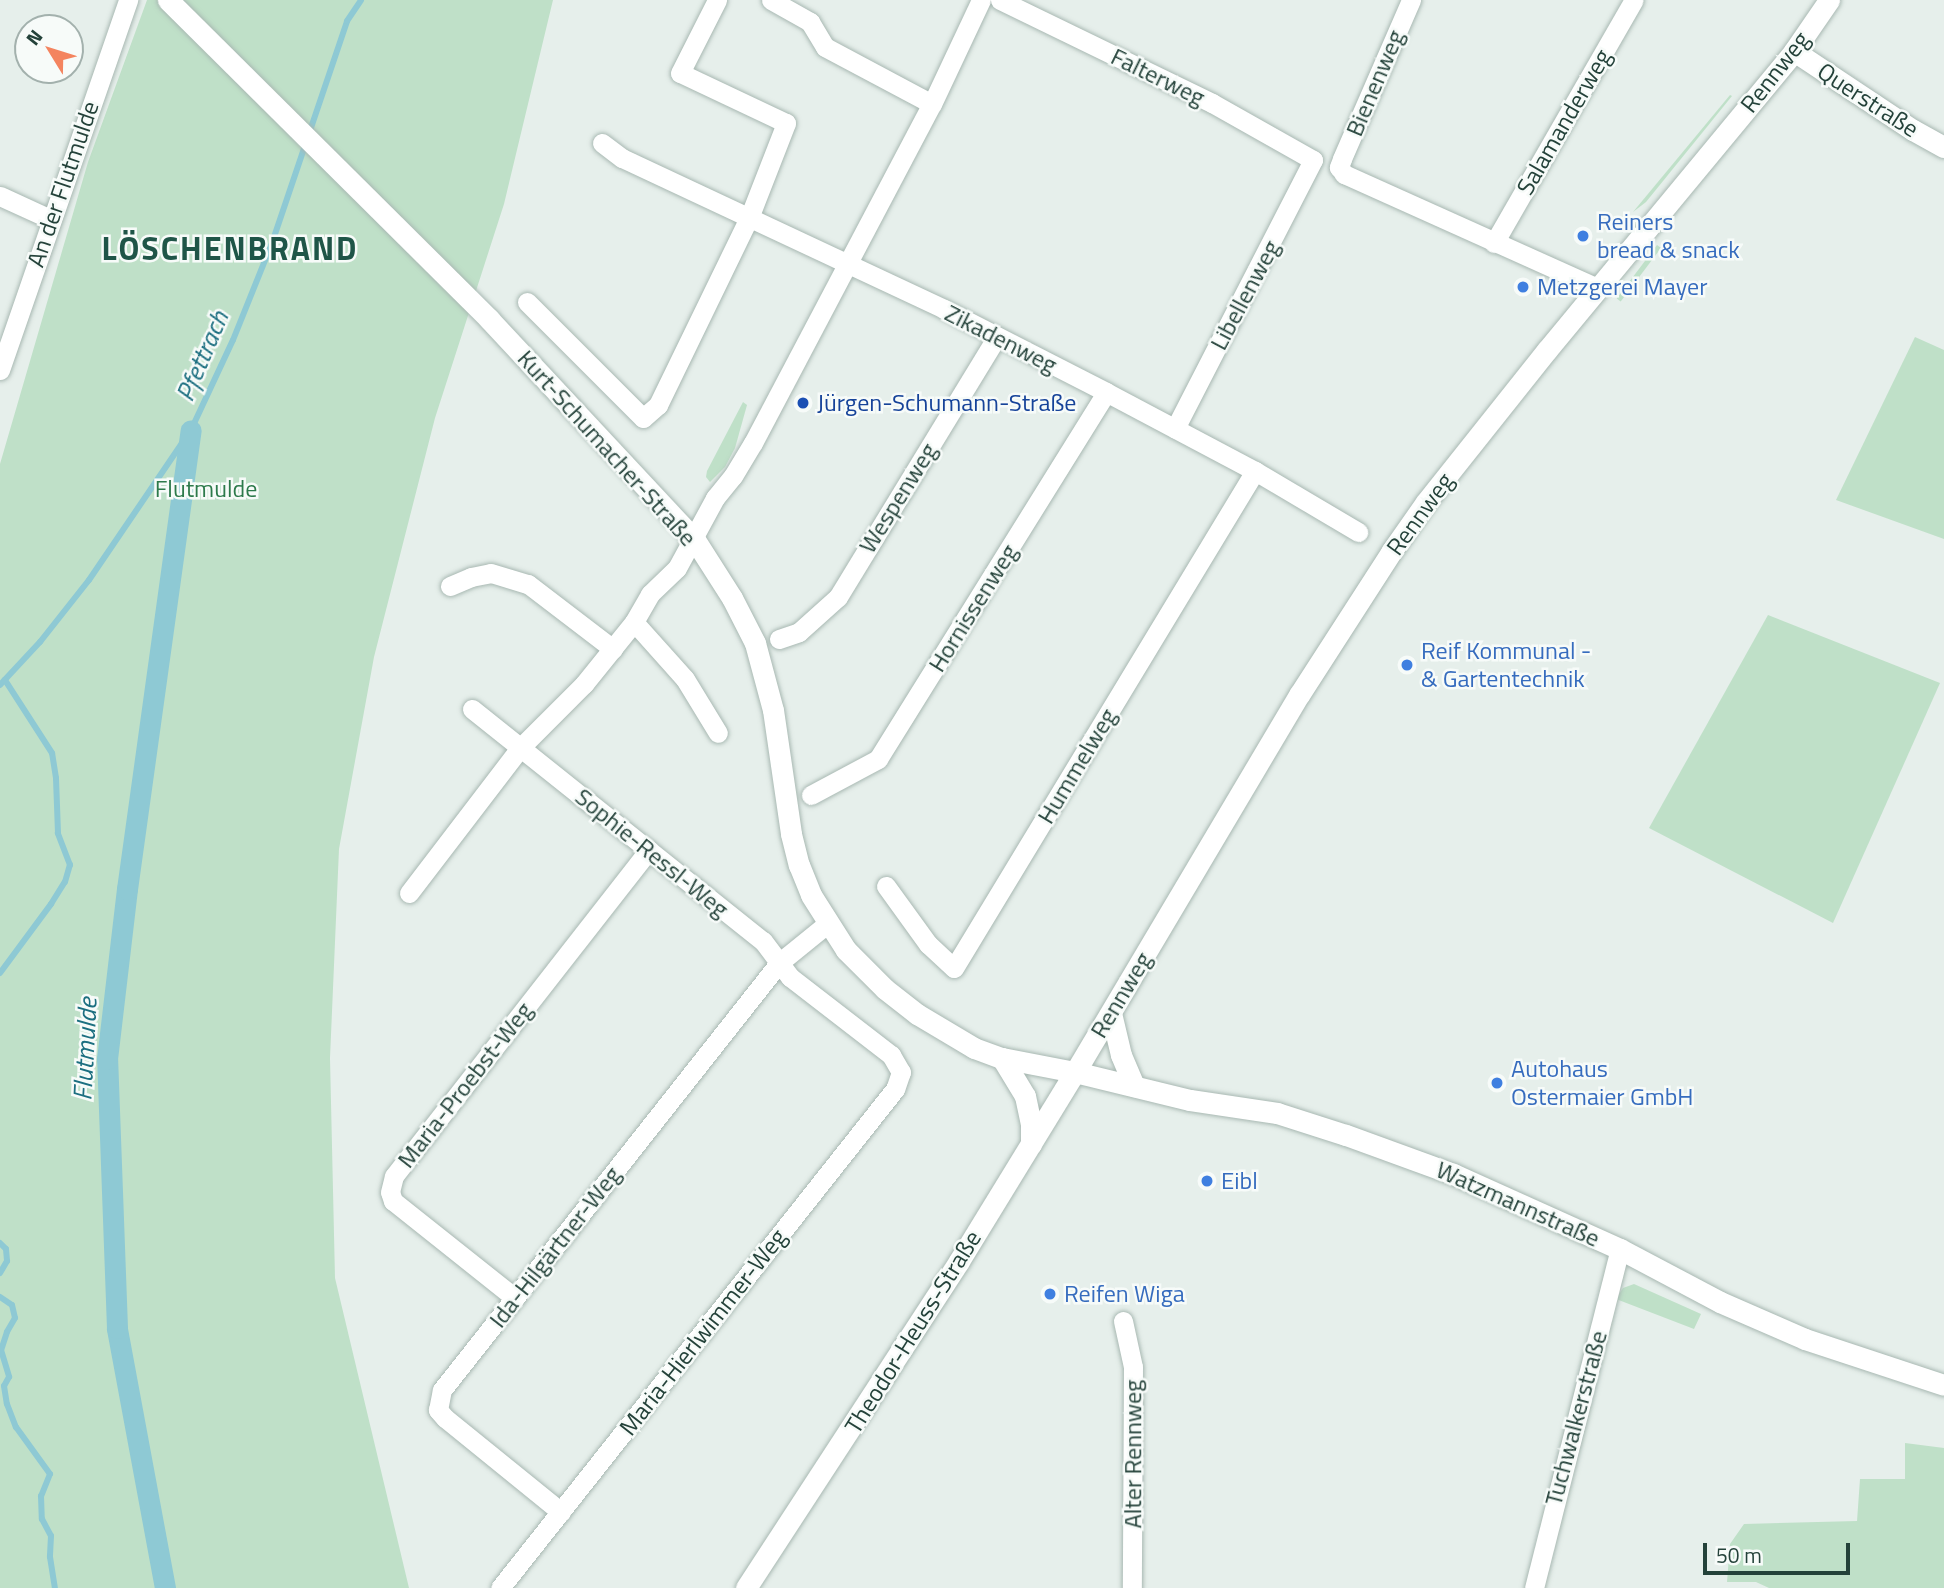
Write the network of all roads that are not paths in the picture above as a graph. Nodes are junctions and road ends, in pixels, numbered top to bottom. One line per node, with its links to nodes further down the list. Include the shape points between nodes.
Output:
1 (128, 0): 17 (street, An der Flutmulde)
2 (168, 0): 28 (main road, Kurt-Schumacher-Straße, via 489,319)
3 (717, 0): 16 (street, via 680,73 786,123)
4 (771, 0): 11 (street, via 810,22 825,47)
5 (981, 0): 11 (street)
6 (1000, 0): 14 (street, Falterweg, via 1212,103)
7 (1411, 0): 18 (street, Bienenweg, via 1339,167 1344,174)
8 (1634, 0): 18 (street, Salamanderweg)
9 (1829, 0): 10 (main road, Rennweg)
10 (1794, 51): 13 (main road, Querstraße); 20 (main road, Rennweg)
11 (932, 104): 19 (street)
12 (602, 143): 16 (street, Zikadenweg, via 622,159)
13 (1944, 148)
14 (1313, 160): 25 (street, Libellenweg)
15 (0, 196): 17 (street)
16 (749, 218): 19 (street, Zikadenweg); 21 (street, via 658,405 643,418)
17 (50, 219): 23 (street, An der Flutmulde)
18 (1494, 243): 20 (street)
19 (845, 264): 22 (street, Zikadenweg); 28 (street, via 752,443 715,498)
20 (1598, 288): 42 (main road, Rennweg, via 1391,552 1299,695)
21 (527, 302)
22 (997, 337): 24 (street, Zikadenweg); 31 (street, Wespenweg, via 838,597 799,632)
23 (0, 370)
24 (1106, 392): 25 (street, Zikadenweg); 36 (street, Hornissenweg, via 878,759)
25 (1175, 429): 26 (street, Zikadenweg)
26 (1255, 471): 27 (street, Zikadenweg); 38 (street, Hummelweg, via 954,968 928,944)
27 (1358, 532)
28 (695, 540): 30 (street, via 677,568 650,594); 40 (main road, Kurt-Schumacher-Straße, via 755,643 773,710 791,834 811,895)
29 (450, 586): 32 (street, via 491,573 528,584)
30 (634, 622): 32 (street); 34 (street, via 685,679)
31 (779, 639)
32 (613, 649): 35 (street)
33 (472, 709): 35 (street, Sophie-Ressl-Weg)
34 (718, 733)
35 (520, 748): 37 (street, Sophie-Ressl-Weg); 39 (street)
36 (811, 795)
37 (649, 850): 41 (street, Sophie-Ressl-Weg, via 763,941); 49 (street, Maria-Proebst-Weg, via 394,1176 393,1201)
38 (886, 886)
39 (409, 893)
40 (827, 924): 41 (street); 43 (main road, Kurt-Schumacher-Straße, via 866,970 906,1005 952,1036)
41 (779, 962): 44 (street, Sophie-Ressl-Weg, via 790,977 891,1055); 49 (street, Ida-Hilgärtner-Weg)
42 (1111, 1013): 45 (main road, Rennweg); 46 (main road)
43 (1002, 1058): 45 (main road, Kurt-Schumacher-Straße); 47 (main road, via 1026,1096)
44 (901, 1072): 52 (street, Maria-Hierlwimmer-Weg, via 895,1089)
45 (1075, 1072): 46 (main road, Watzmannstraße); 47 (main road, Theodor-Heuss-Straße)
46 (1134, 1086): 48 (main road, Watzmannstraße, via 1277,1113 1346,1135 1453,1174)
47 (1031, 1144): 54 (main road, Theodor-Heuss-Straße, via 886,1377)
48 (1620, 1249): 51 (main road, Watzmannstraße, via 1720,1302 1805,1339); 56 (street, Tuchwalkerstraße)
49 (515, 1298): 52 (street, Ida-Hilgärtner-Weg, via 442,1390 439,1410)
50 (1123, 1321): 55 (street, Alter Rennweg, via 1133,1377)
51 (1944, 1385)
52 (561, 1512): 53 (street, Maria-Hierlwimmer-Weg)
53 (500, 1588)
54 (746, 1588)
55 (1132, 1588)
56 (1534, 1588)

